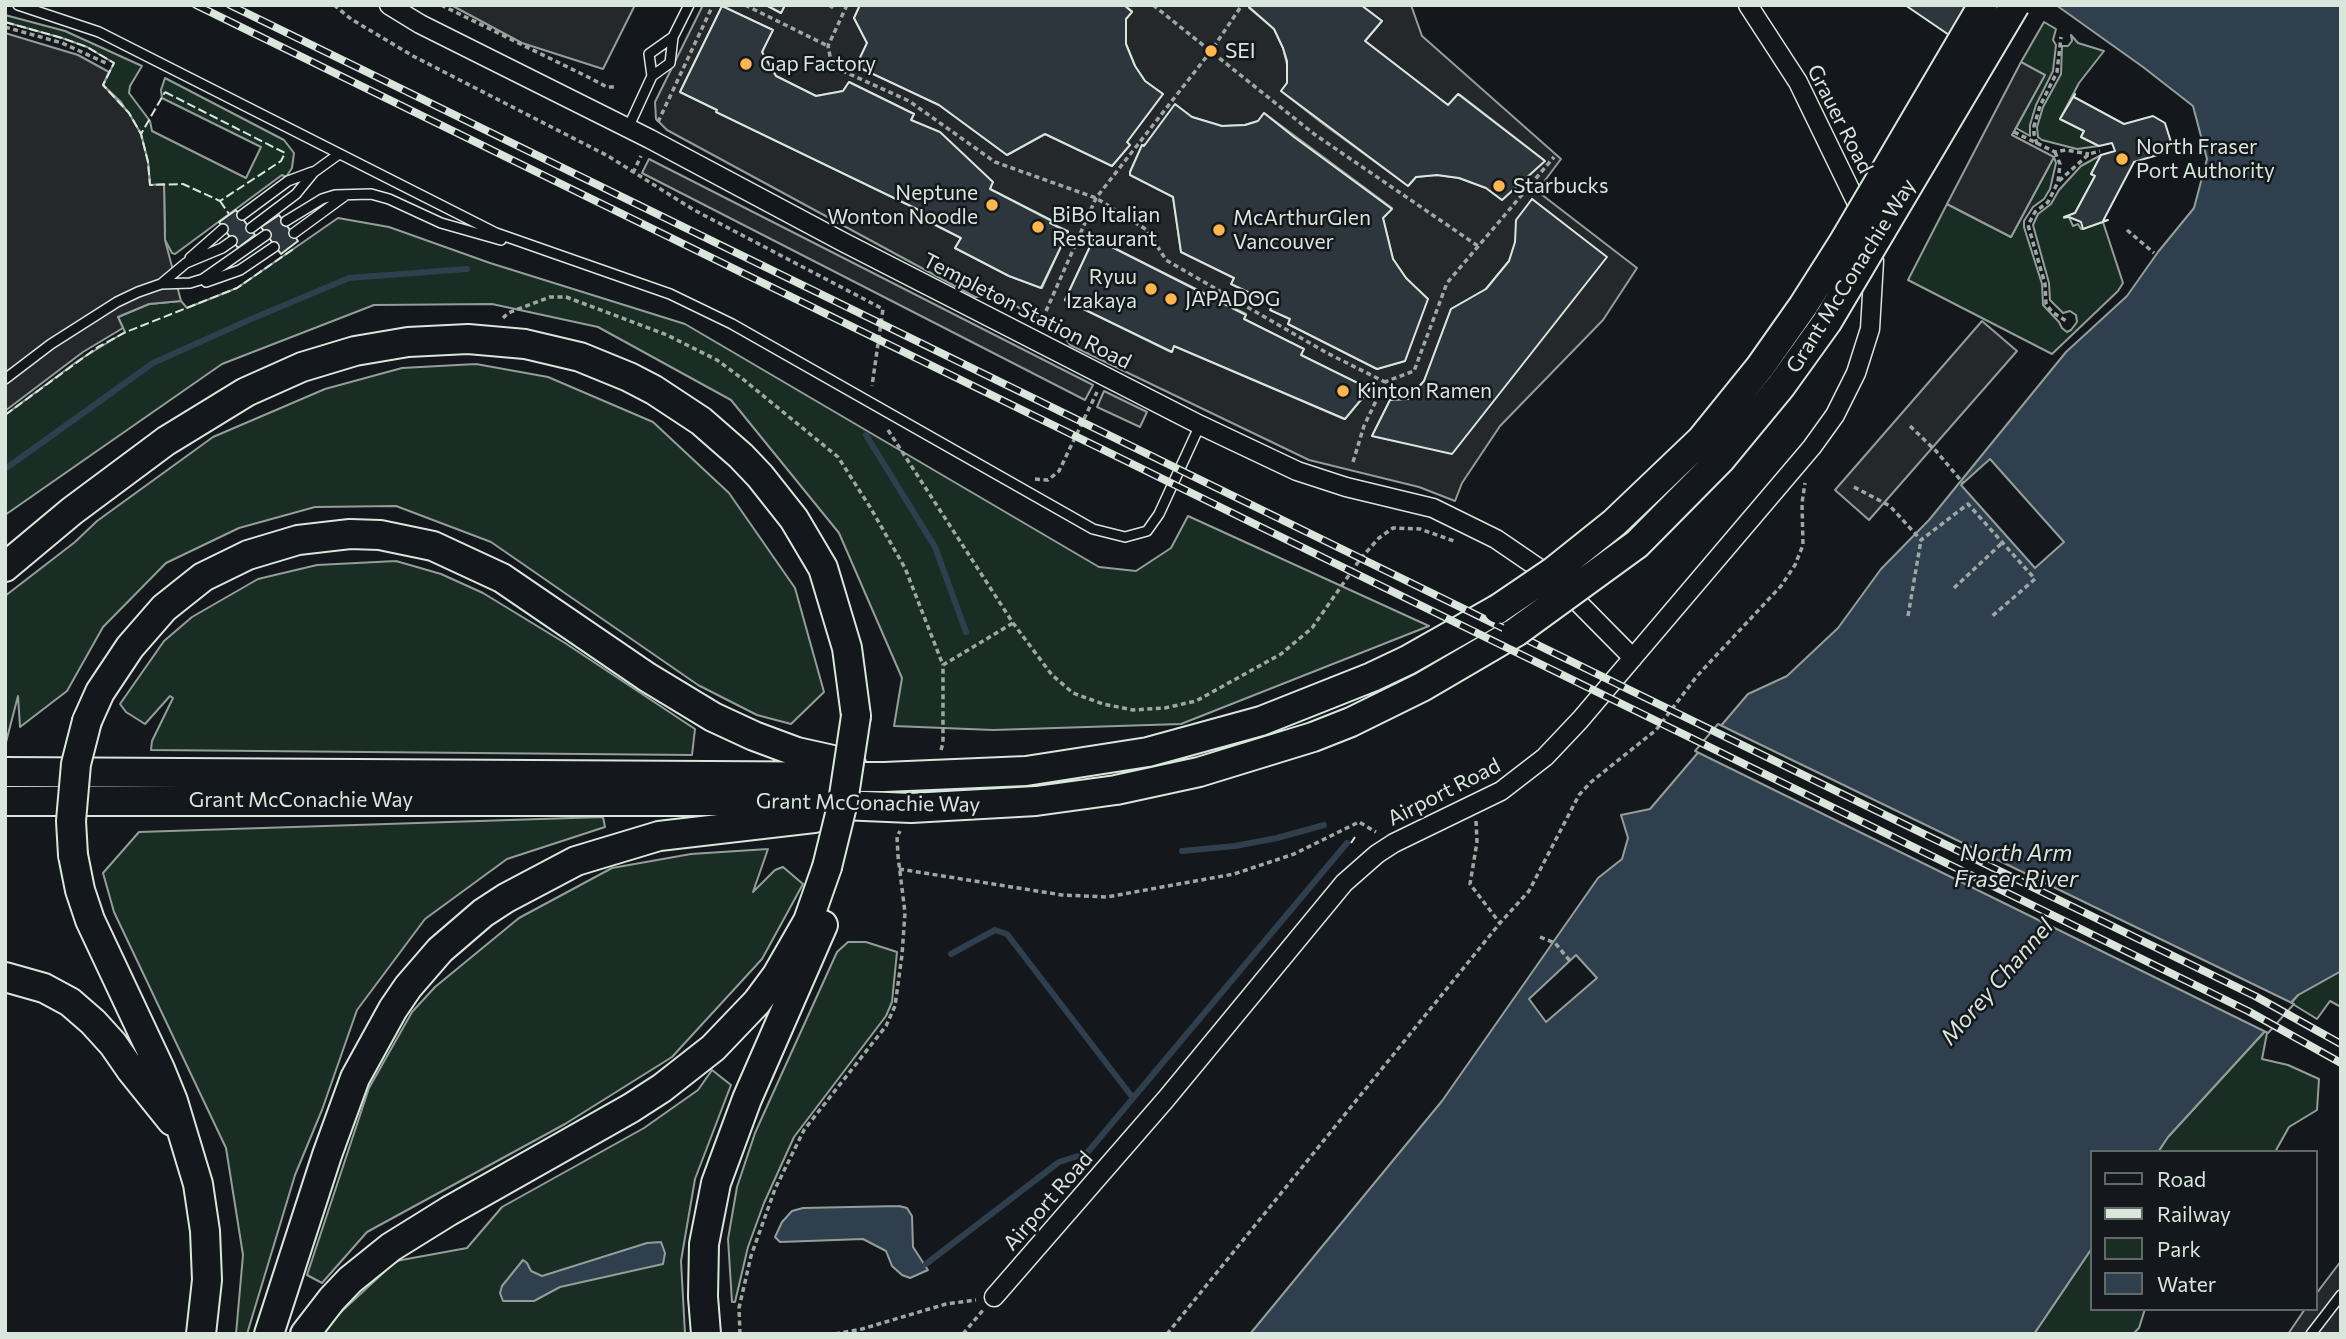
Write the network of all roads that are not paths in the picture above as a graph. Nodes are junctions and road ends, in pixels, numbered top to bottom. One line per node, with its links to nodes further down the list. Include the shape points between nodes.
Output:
1 (18, 5): 10 (lane, via 99,32)
2 (389, 5): 9 (street, Templeton Station Road)
3 (689, 5): 7 (lane)
4 (1748, 5): 22 (street, Grauer Road, via 1798,82 1868,227)
5 (1983, 5): 31 (main road, Grant McConachie Way, bridge, via 1843,243 1760,367 1701,440 1614,523 1554,571 1408,660 1295,709 1225,733 1070,765)
6 (2015, 5): 33 (main road, Grant McConachie Way, bridge, via 1827,322 1720,460 1637,544 1516,632 1351,722 1235,762 1155,782 997,805)
7 (673, 37): 8 (lane, via 670,63); 8 (lane, via 649,54)
8 (652, 76): 9 (lane)
9 (628, 128): 27 (street, Templeton Station Road)
10 (339, 154): 11 (lane); 21 (lane, via 455,214)
11 (314, 172): 13 (lane, via 288,181); 15 (lane, via 296,194)
12 (353, 194): 14 (lane, via 322,199); 17 (lane); 21 (lane, via 379,195 441,223)
13 (242, 215)
14 (286, 221)
15 (251, 228)
16 (223, 229): 23 (lane)
17 (293, 233)
18 (266, 235): 24 (lane, via 212,274)
19 (232, 241): 23 (lane)
20 (274, 247): 24 (lane, via 231,274)
21 (553, 255): 27 (lane, via 670,294 732,324 1093,529 1125,537 1147,531)
22 (1874, 261): 29 (street, Airport Road, via 1870,328 1856,373 1835,415)
23 (186, 263): 25 (lane)
24 (190, 283): 25 (lane)
25 (161, 284): 26 (lane, via 94,316)
26 (5, 379)
27 (1200, 425): 29 (street, Templeton Station Road, via 1297,471 1433,508 1496,539 1556,580)
28 (5, 567): 34 (main road, via 166,441 230,402 328,358 436,339 498,341 571,355 629,377 678,405 741,456 794,519 823,568 847,648 861,746 854,833)
29 (1633, 658): 38 (street, Airport Road, via 1524,775 1475,805 1394,843 1359,868)
30 (5, 772): 31 (main road, Grant McConachie Way)
31 (933, 776): 36 (main road, bridge, via 841,762 754,736 679,697 502,578 433,546 350,534 298,540 248,555 203,578 164,608 130,648 100,692 76,764 71,821 80,890)
32 (5, 801): 33 (main road, Grant McConachie Way, via 733,801)
33 (911, 808): 40 (main road, via 704,829 626,844 548,874 462,930 408,987 355,1078)
34 (836, 867): 41 (main road, via 777,975 713,1048 631,1108 391,1247 350,1280); 42 (main road, via 809,960 747,1098 716,1183 704,1244)
35 (5, 977): 36 (main road, via 44,988 93,1022)
36 (185, 1136): 39 (main road, via 205,1231)
37 (2341, 1296): 43 (lane)
38 (994, 1297)
39 (201, 1334)
40 (269, 1334)
41 (304, 1334)
42 (706, 1334)
43 (2311, 1334)

